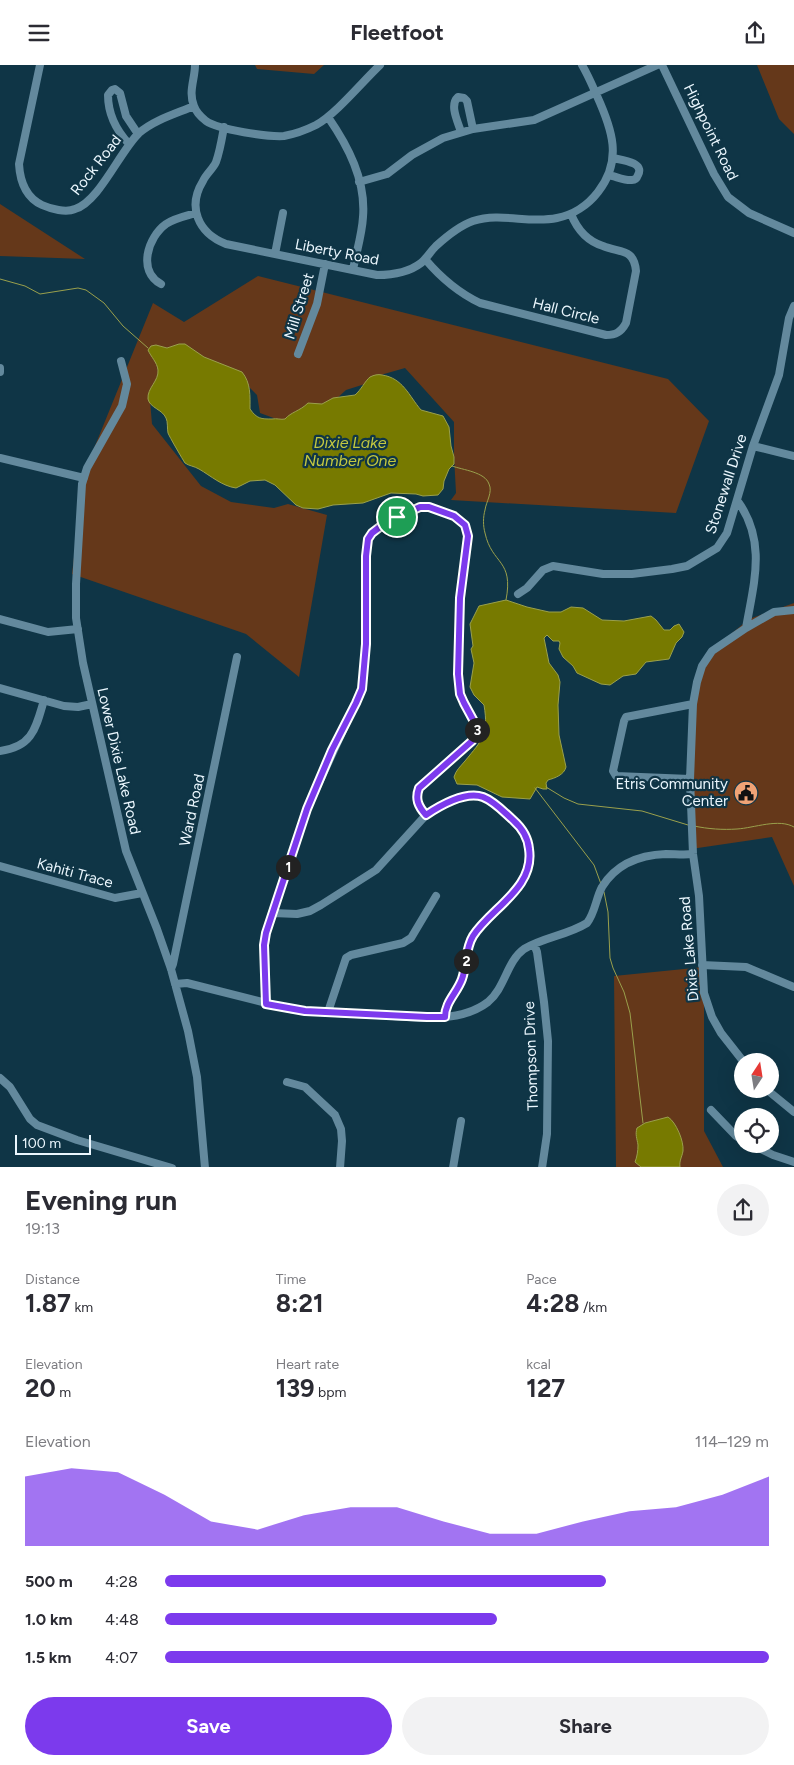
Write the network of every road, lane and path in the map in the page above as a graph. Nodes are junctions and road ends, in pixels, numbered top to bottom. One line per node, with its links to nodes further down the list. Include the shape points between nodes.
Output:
1 (40, 65): 14 (street, Rock Road, via 19,164 23,186 32,198 43,206 64,211 77,209 89,201)
2 (195, 65): 8 (street, via 191,93)
3 (380, 65): 9 (street)
4 (582, 65): 7 (street)
5 (657, 65): 7 (street)
6 (662, 65): 21 (street, Highpoint Road, via 728,197 749,213)
7 (596, 93): 11 (street, via 534,120); 15 (street, Liberty Road, via 611,129)
8 (194, 106): 10 (street, via 206,121); 13 (street, Rock Road, via 155,122)
9 (328, 117): 10 (street, via 307,129 284,135 264,135); 17 (street, via 348,148)
10 (224, 127): 18 (street, via 216,161 198,191)
11 (474, 129): 12 (street); 12 (street, via 467,101 458,97 454,105)
12 (460, 132): 17 (street, via 424,147 387,174)
13 (138, 134): 14 (street, Rock Road); 14 (street, via 126,117 120,93 112,90 108,95 112,119)
14 (129, 144)
15 (613, 158): 16 (street, Liberty Road); 16 (street, via 635,163 640,173 631,180)
16 (608, 175): 20 (street, Liberty Road, via 593,198)
17 (359, 182): 25 (street, via 363,216)
18 (196, 213): 22 (street, Liberty Road, via 203,229 217,240); 26 (street, via 167,223 152,240 148,269 152,278)
19 (283, 213): 22 (street)
20 (571, 214): 23 (street, Liberty Road, via 546,220 498,217 474,220 449,234); 23 (street, Hall Circle, via 589,239 627,253 636,262 626,323 615,335 480,303 450,286)
21 (794, 233)
22 (275, 254): 24 (street, Liberty Road)
23 (425, 259): 25 (street, Liberty Road, via 411,269 393,275)
24 (325, 265): 25 (street, Liberty Road); 28 (street, Mill Street, via 316,304)
25 (353, 270)
26 (161, 284)
27 (794, 306): 32 (street, Stonewall Drive, via 788,318 779,375)
28 (298, 354)
29 (121, 361): 35 (street, Lower Dixie Lake Road, via 127,384 122,406 86,467)
30 (0, 368): 31 (street)
31 (0, 372)
32 (753, 446): 33 (street); 36 (street, Stonewall Drive)
33 (794, 456)
34 (0, 458): 35 (street)
35 (84, 478): 41 (street, Lower Dixie Lake Road, via 76,584)
36 (737, 500): 37 (street, Stonewall Drive, via 721,543 687,566 620,575 553,565 543,570); 40 (street, via 750,521 756,546 755,580)
37 (518, 594)
38 (794, 609): 40 (street, Dixie Lake Road, via 774,613)
39 (0, 619): 41 (street, via 48,632)
40 (746, 628): 46 (street, Dixie Lake Road, via 717,646 707,657)
41 (78, 629): 45 (street, Lower Dixie Lake Road)
42 (237, 657): 57 (street, Ward Road)
43 (0, 688): 44 (street)
44 (44, 700): 45 (street, via 78,707); 47 (street, via 29,739 10,750)
45 (92, 703): 52 (street, Lower Dixie Lake Road, via 121,832)
46 (693, 704): 48 (street, Dixie Lake Road); 48 (street, via 626,717 614,771 616,776)
47 (0, 751)
48 (690, 779): 50 (street, Dixie Lake Road)
49 (426, 815): 54 (street, via 376,870 310,911); 54 (street, via 417,802 419,788 472,741 477,732 458,683 460,598 468,536 465,525 454,516 420,507 385,523 368,539 362,689 307,809); 62 (street, via 463,797 483,797 518,825 530,852 522,882 472,938 462,979 446,1006)
50 (693, 854): 55 (street, via 654,855 624,864 603,886 587,923); 56 (street, Dixie Lake Road, via 699,896)
51 (0, 866): 52 (street, Kahiti Trace, via 115,898)
52 (142, 893): 57 (street, Lower Dixie Lake Road)
53 (436, 896): 61 (street, via 411,938 404,943 346,958)
54 (273, 913): 60 (street, via 264,945)
55 (534, 944): 62 (street, via 517,956 500,989 488,1002 472,1011); 77 (street, Thompson Drive, via 548,1041 547,1134)
56 (702, 965): 59 (street, via 746,967); 63 (street, Dixie Lake Road, via 704,993 712,1017)
57 (171, 969): 58 (street, Lower Dixie Lake Road)
58 (175, 984): 60 (street, via 187,983); 74 (street, Lower Dixie Lake Road, via 195,1061)
59 (794, 987)
60 (266, 1004): 61 (street)
61 (328, 1013): 62 (street)
62 (445, 1017)
63 (737, 1053)
64 (0, 1078): 73 (street, via 37,1125)
65 (287, 1082): 75 (street, via 305,1087 336,1115 342,1141)
66 (777, 1098): 68 (street)
67 (711, 1110): 70 (street)
68 (794, 1112)
69 (461, 1121): 76 (street)
70 (734, 1134)
71 (769, 1153): 72 (street)
72 (794, 1162)
73 (172, 1167)
74 (205, 1167)
75 (340, 1167)
76 (453, 1167)
77 (542, 1167)

